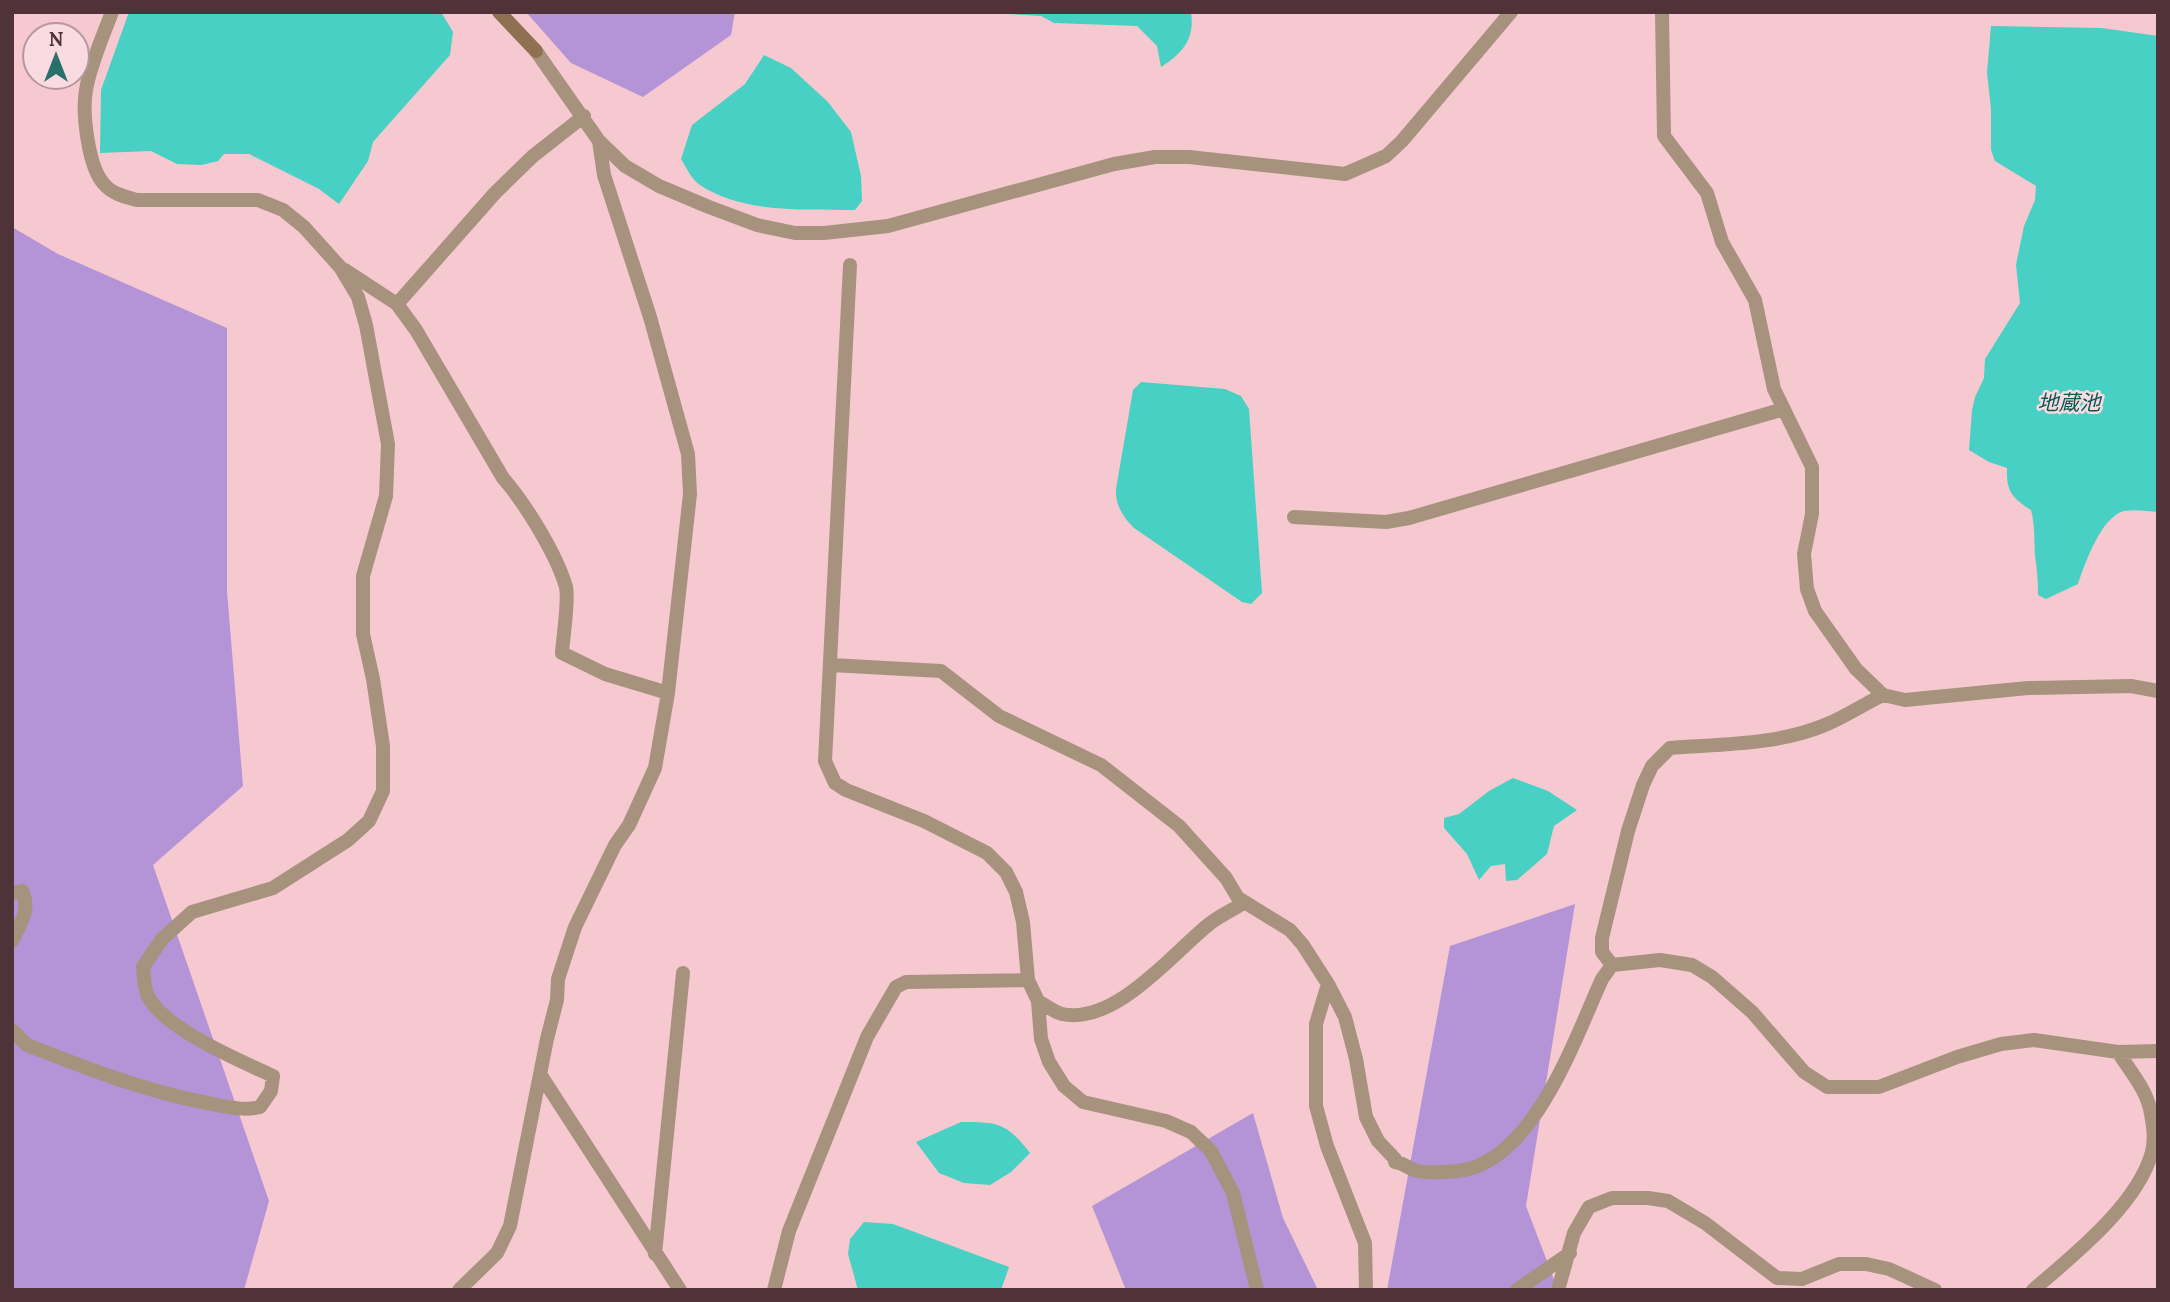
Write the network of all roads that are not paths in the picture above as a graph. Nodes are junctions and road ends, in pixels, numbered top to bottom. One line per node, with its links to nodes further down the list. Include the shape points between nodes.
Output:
1 (112, 12): 8 (street, via 86,89 84,114 96,172 104,185 137,200 258,200 283,210 304,227)
2 (499, 12): 5 (street, via 536,51)
3 (1511, 12): 6 (street, via 1402,141 1386,156 1345,174 1155,157 888,226 795,233 757,225 659,186 625,166)
4 (1662, 12): 10 (street, via 1664,136 1707,193 1722,242 1755,300 1774,389)
5 (584, 116): 6 (street); 9 (street, via 495,193)
6 (599, 141): 14 (street, via 604,175 688,454 690,494)
7 (850, 265): 12 (street)
8 (340, 267): 9 (street); 24 (street, via 358,297 366,326 388,444 386,496 363,576 363,634 383,746 383,792 369,821 348,840 273,888 192,912 162,939 143,967 147,994 158,1010 224,1054 273,1076 271,1091 260,1107 248,1110 183,1099 27,1045)
9 (397, 304): 14 (street, via 553,556 566,589 562,653 605,674)
10 (1784, 409): 11 (street, via 1409,517 1386,522); 15 (street, via 1812,467 1812,514 1804,554 1807,589 1815,611 1856,669)
11 (1294, 517)
12 (831, 665): 17 (street, via 941,671 999,716 1101,765 1180,827); 21 (street, via 825,761 835,783 987,853 1006,872 1023,922)
13 (2158, 691): 15 (street, via 2131,686 2028,688 1905,700)
14 (668, 693): 27 (street, via 655,768 575,927 558,979)
15 (1883, 695): 19 (street, via 1799,733 1745,743 1670,748 1652,766 1629,831 1602,939 1602,951)
16 (12, 893): 18 (street, via 22,891 27,901)
17 (1244, 902): 22 (street, via 1290,930); 23 (street, via 1211,922 1128,995 1101,1010 1061,1014)
18 (12, 941)
19 (1612, 965): 22 (street, via 1550,1094 1522,1132 1498,1154 1458,1171 1416,1171 1395,1162 1378,1141 1366,1117 1345,1017); 26 (street, via 1660,960 1692,965 1752,1012 1804,1072 1827,1087 1879,1087 2001,1044 2034,1041)
20 (684, 974): 29 (street)
21 (1028, 980): 23 (street); 32 (street, via 906,982 895,987 867,1037 789,1231)
22 (1328, 984): 34 (street, via 1316,1024 1316,1106 1326,1146 1365,1243)
23 (1038, 1001): 33 (street, via 1041,1039 1064,1086 1083,1102 1166,1121 1191,1132 1211,1151 1233,1193)
24 (12, 1030)
25 (2158, 1051): 26 (street)
26 (2118, 1052): 38 (street, via 2151,1112 2153,1149 2143,1176 2098,1234)
27 (540, 1074): 29 (street); 30 (street, via 510,1226 496,1253)
28 (1570, 1253): 35 (street); 36 (street); 37 (street, via 1574,1233 1589,1207 1612,1198 1648,1198 1668,1201 1705,1223 1777,1278 1802,1279 1839,1264 1866,1264)
29 (655, 1254): 31 (street)
30 (459, 1290)
31 (680, 1290)
32 (774, 1290)
33 (1257, 1290)
34 (1366, 1290)
35 (1517, 1290)
36 (1558, 1290)
37 (1936, 1290)
38 (2033, 1290)

